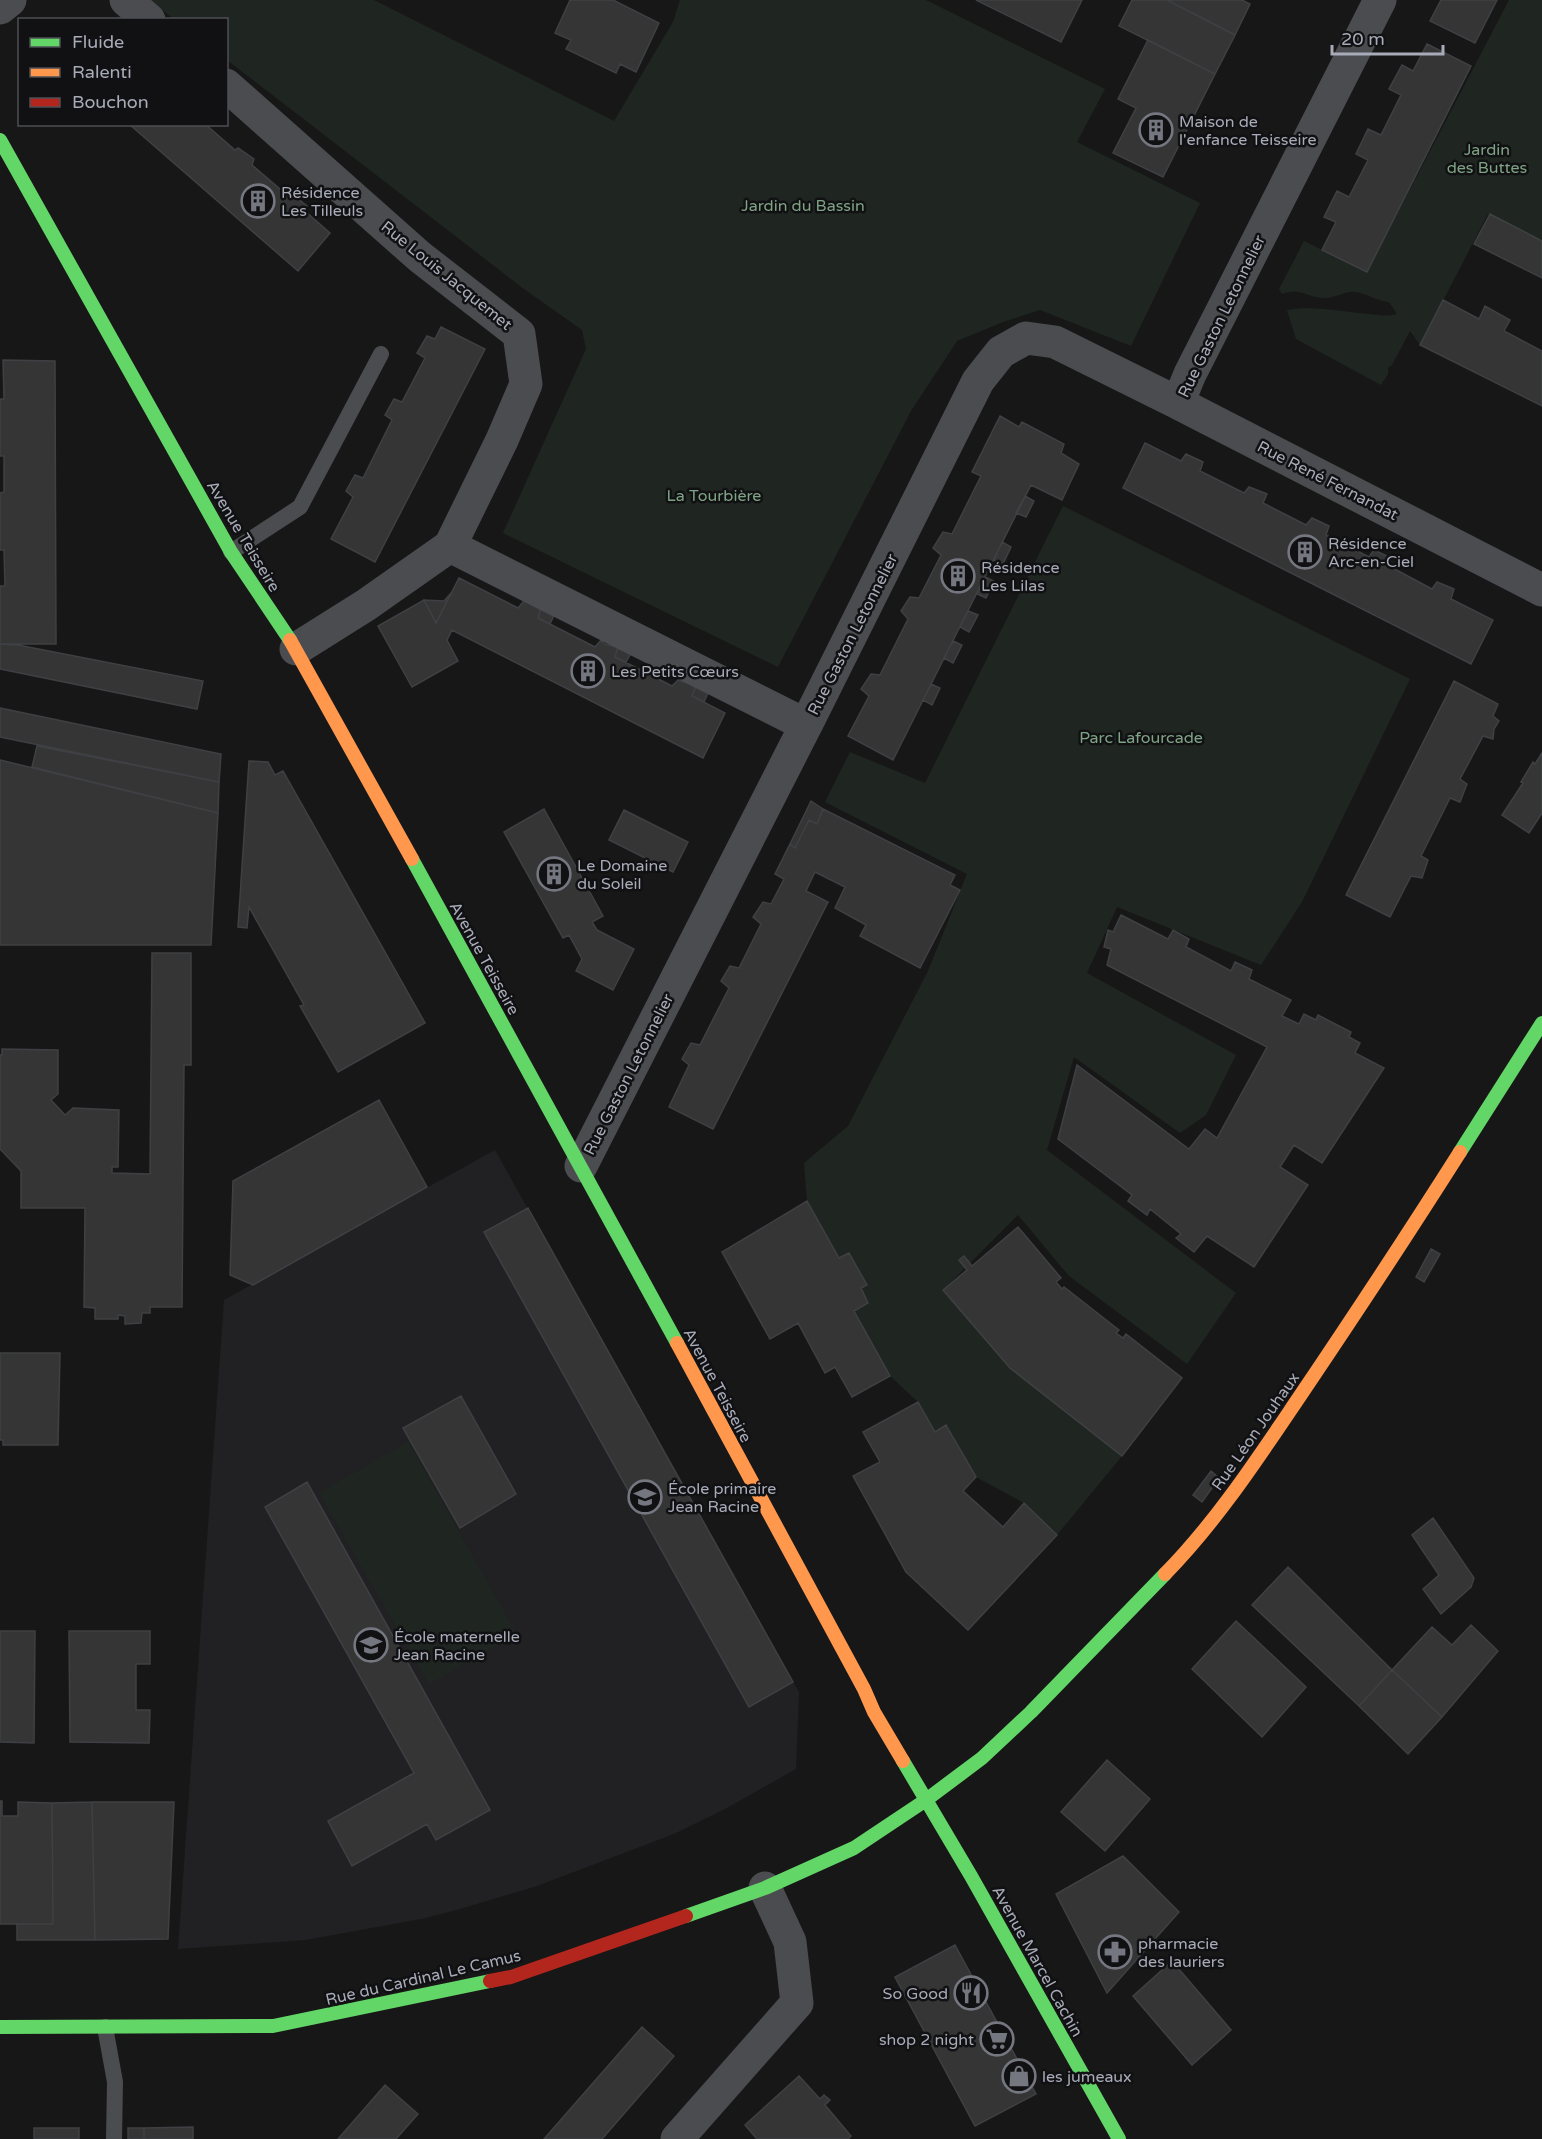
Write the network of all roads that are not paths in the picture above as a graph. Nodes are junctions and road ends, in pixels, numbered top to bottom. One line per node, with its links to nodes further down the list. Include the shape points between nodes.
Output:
1 (10, 0): 4 (street)
2 (126, 0): 5 (street)
3 (1380, 0): 9 (street, Rue Gaston Letonnelier)
4 (0, 8)
5 (147, 18)
6 (228, 87): 10 (street, Rue Louis Jacquemet, via 420,258 519,334 526,384)
7 (0, 140): 11 (street, Avenue Teisseire)
8 (381, 354): 11 (lane, via 300,507)
9 (1178, 403): 12 (street, Rue René Fernandat); 14 (street, Rue Gaston Letonnelier, via 1055,342 1026,338 1001,352 978,381)
10 (450, 546): 13 (street, Rue Louis Jacquemet); 14 (street, Rue Gaston Letonnelier)
11 (231, 552): 13 (street, Avenue Teisseire)
12 (1542, 590)
13 (296, 649): 16 (street, Avenue Teisseire)
14 (806, 725): 16 (street, Rue Gaston Letonnelier)
15 (1542, 1023): 17 (street, Rue Léon Jouhaux, via 1388,1266 1240,1484 1184,1556 1031,1712 982,1758)
16 (581, 1166): 17 (street, Avenue Teisseire, via 874,1712)
17 (926, 1800): 18 (street, Rue du Cardinal Le Camus, via 854,1848); 23 (street, Avenue Marcel Cachin)
18 (765, 1888): 20 (street, Rue du Cardinal Le Camus, via 523,1973 489,1981 273,2026); 22 (street, via 790,1942 797,2003)
19 (0, 2027): 20 (street, Rue du Cardinal Le Camus)
20 (105, 2027): 21 (lane, via 115,2082)
21 (114, 2139)
22 (677, 2139)
23 (1119, 2139)

